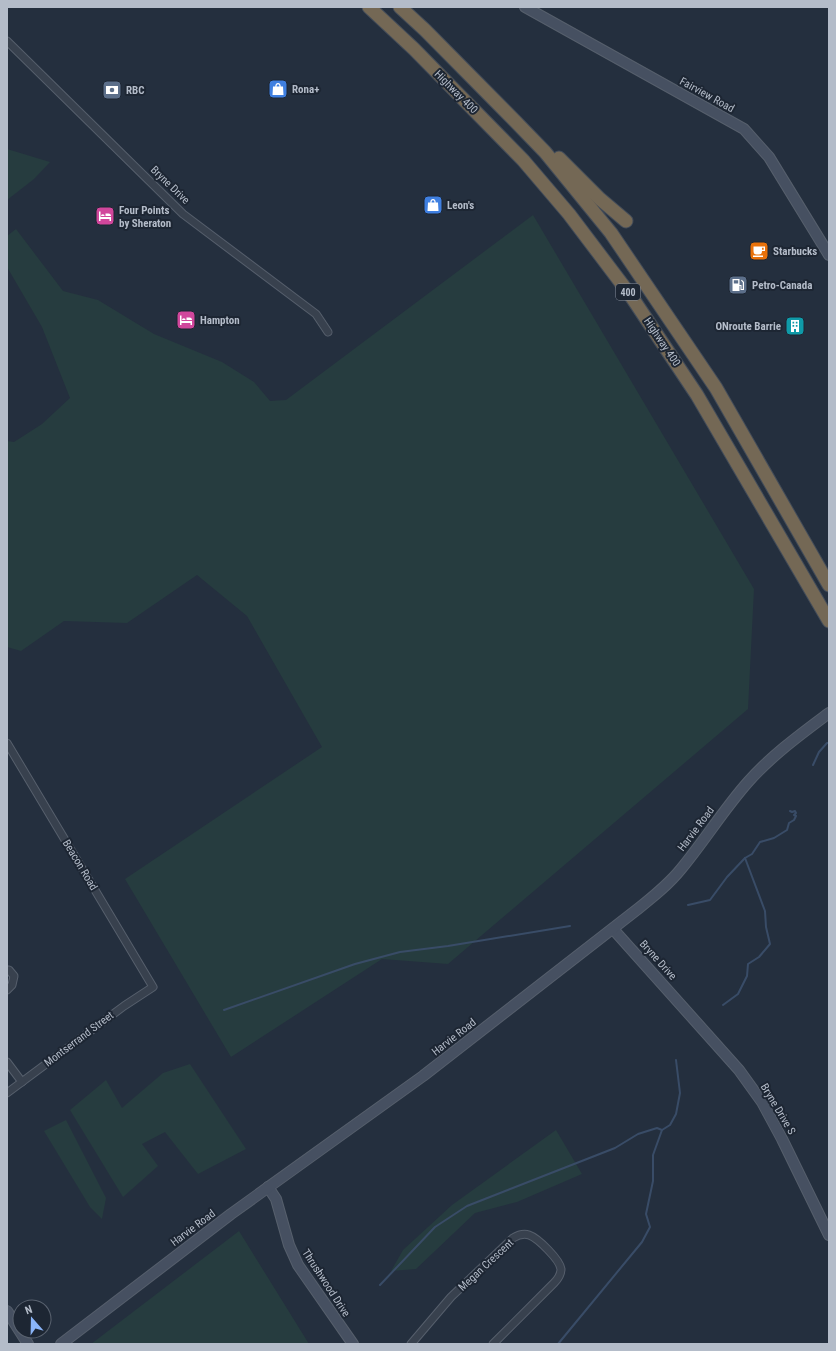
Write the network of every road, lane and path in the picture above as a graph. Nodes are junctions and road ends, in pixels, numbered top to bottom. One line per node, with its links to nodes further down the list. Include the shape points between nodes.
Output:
1 (369, 7): 10 (highway, Highway 400 / 400, via 523,160 569,214 631,296 697,395)
2 (400, 7): 5 (highway, Highway 400 / 400)
3 (525, 7): 7 (street, Fairview Road, via 744,129 769,157)
4 (7, 41): 8 (street, Bryne Drive, via 183,214 316,314)
5 (514, 120): 6 (highway, via 541,140 600,199); 9 (highway, Highway 400 / 400, via 545,152 611,233 716,388)
6 (626, 221)
7 (829, 255)
8 (328, 332)
9 (829, 585)
10 (829, 621)
11 (829, 712): 13 (street, Harvie Road, via 766,763 737,795 680,870 660,891)
12 (7, 743): 15 (street, Beacon Road)
13 (613, 929): 17 (street, Bryne Drive); 21 (street, Harvie Road, via 423,1076)
14 (7, 970): 16 (street, via 14,976 12,985)
15 (153, 987): 19 (street, Montserrand Street)
16 (7, 990)
17 (685, 1008): 22 (street, Bryne Drive S, via 739,1070 762,1102)
18 (7, 1062): 19 (street)
19 (22, 1082): 20 (street, Montserrand Street)
20 (7, 1093)
21 (268, 1187): 25 (street, Harvie Road); 26 (street, Thrushwood Drive, via 276,1199 298,1265)
22 (829, 1235)
23 (7, 1311): 24 (street)
24 (28, 1344)
25 (61, 1344)
26 (353, 1344)
27 (411, 1344): 28 (street, Megan Crescent, via 451,1298 513,1238 530,1235 557,1260 560,1274 554,1284)
28 (493, 1344)

